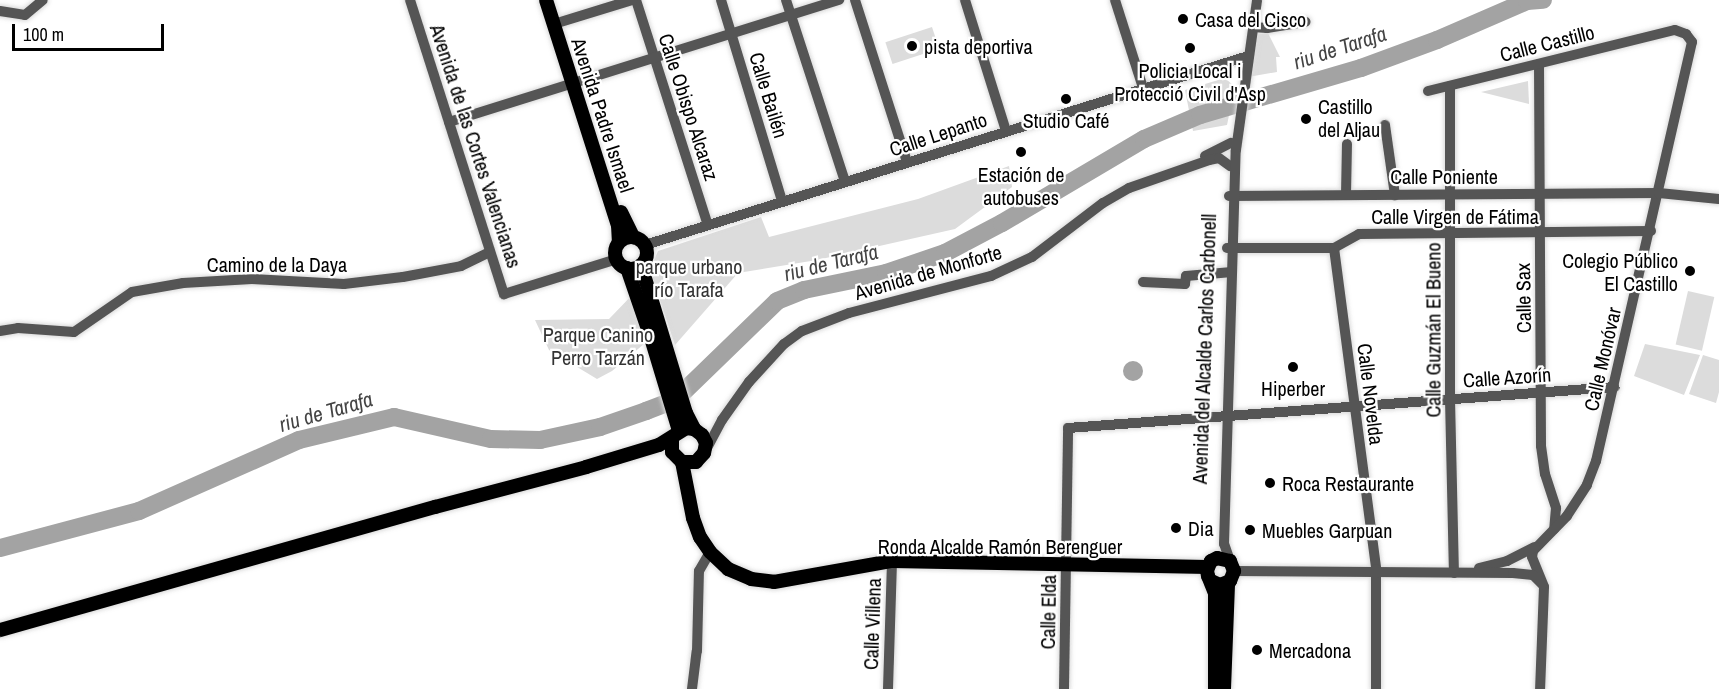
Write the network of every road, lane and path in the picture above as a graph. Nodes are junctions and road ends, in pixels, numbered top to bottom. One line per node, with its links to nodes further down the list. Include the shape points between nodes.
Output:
1 (43, 0): 14 (street, via 25,15)
2 (410, 0): 28 (street, Avenida de las Cortes Valencianas)
3 (546, 0): 17 (main road, Avenida Padre Ismael)
4 (553, 0): 17 (main road, Avenida Padre Ismael)
5 (634, 0): 17 (street); 22 (street, Calle Obispo Alcaraz)
6 (720, 0): 20 (street, Calle Bailén)
7 (786, 0): 15 (street)
8 (839, 0): 15 (street)
9 (855, 0): 33 (street)
10 (965, 0): 30 (street)
11 (1115, 0): 26 (street)
12 (1251, 0): 21 (street)
13 (1257, 0): 18 (street)
14 (0, 11)
15 (791, 15): 20 (street); 35 (street)
16 (1306, 22): 18 (street)
17 (557, 23): 24 (main road, Avenida Padre Ismael)
18 (1253, 27): 21 (street)
19 (1675, 30): 23 (street, Calle Castillo); 36 (street, Calle Monóvar, via 1688,37 1692,48)
20 (731, 34): 22 (street); 43 (street, Calle Bailén)
21 (1245, 57): 26 (street, Calle Lepanto); 31 (street)
22 (654, 58): 24 (street); 44 (street, Calle Obispo Alcaraz)
23 (1539, 64): 25 (street, Calle Castillo); 38 (street, Calle Sax)
24 (576, 83): 28 (street); 48 (main road, Avenida Padre Ismael, via 624,223); 49 (main road, Avenida Padre Ismael, via 618,225)
25 (1450, 86): 27 (street, Calle Castillo); 37 (street, Calle Guzmán El Bueno)
26 (1143, 88): 30 (street, Calle Lepanto)
27 (1428, 91)
28 (449, 122): 53 (street, Avenida de las Cortes Valencianas)
29 (1384, 125): 40 (street)
30 (1005, 131): 33 (street, Calle Lepanto)
31 (1233, 144): 34 (street, Avenida del Alcalde Carlos Carbonell); 41 (street, Avenida del Alcalde Carlos Carbonell); 65 (street, Avenida de Monforte, via 1127,183 1012,261 989,271 819,317 800,326 766,355 713,422)
32 (1347, 144): 39 (street)
33 (907, 162): 35 (street, Calle Lepanto)
34 (1230, 166): 41 (street, Avenida del Alcalde Carlos Carbonell); 67 (street, Avenida de Monforte, via 1219,158 1209,160 1129,188 1032,257 991,276 849,313 801,331 749,382)
35 (845, 182): 43 (street, Calle Lepanto)
36 (1659, 193): 38 (street, Calle Poniente); 42 (street, Calle Poniente); 45 (street, Calle Monóvar)
37 (1450, 194): 38 (street, Calle Poniente); 40 (street, Calle Poniente); 47 (street, Calle Guzmán El Bueno)
38 (1540, 194): 46 (street, Calle Sax)
39 (1346, 195): 40 (street, Calle Poniente); 41 (street, Calle Poniente)
40 (1395, 195)
41 (1232, 196): 51 (street, Avenida del Alcalde Carlos Carbonell)
42 (1719, 199)
43 (782, 201): 44 (street, Calle Lepanto)
44 (708, 225): 50 (street, Calle Lepanto)
45 (1650, 231): 46 (street, Calle Virgen de Fátima); 59 (street, Calle Monóvar)
46 (1541, 233): 47 (street, Calle Virgen de Fátima); 60 (street, Calle Sax)
47 (1450, 234): 52 (street, Calle Virgen de Fátima, via 1359,234); 61 (street, Calle Guzmán El Bueno)
48 (633, 237): 49 (main road); 50 (main road)
49 (619, 242): 54 (main road, via 615,251)
50 (645, 245): 55 (main road, via 647,256)
51 (1230, 248): 52 (street, Calle Virgen de Fátima); 56 (street, Avenida del Alcalde Carlos Carbonell)
52 (1334, 248): 62 (street, Calle Novelda)
53 (490, 252): 54 (street, Avenida de las Cortes Valencianas, via 504,294); 58 (street, Camino de la Daya, via 461,266 344,284 252,279 183,283 132,292 74,332 18,328)
54 (622, 263): 55 (main road); 66 (main road, via 645,319)
55 (641, 266): 65 (main road, via 686,413)
56 (1229, 273): 57 (street, via 1186,276 1185,284); 63 (street, Avenida del Alcalde Carlos Carbonell)
57 (1143, 282)
58 (0, 331)
59 (1614, 387): 60 (street, Calle Azorín); 69 (street, Calle Monóvar, via 1590,477)
60 (1542, 393): 61 (street, Calle Azorín); 69 (street, Calle Sax, via 1541,446)
61 (1450, 399): 62 (street, Calle Azorín); 77 (street, Calle Guzmán El Bueno)
62 (1355, 406): 63 (street, Calle Azorín); 75 (street, Calle Novelda)
63 (1225, 416): 64 (street, Calle Azorín); 74 (street, Avenida del Alcalde Carlos Carbonell, via 1218,543); 76 (street, Avenida del Alcalde Carlos Carbonell, via 1224,544)
64 (1068, 428): 73 (street, Calle Elda)
65 (697, 431): 66 (main road); 67 (main road, via 706,443)
66 (675, 435): 67 (main road); 68 (main road)
67 (689, 458): 68 (main road, via 661,454); 71 (main road, Ronda Alcalde Ramón Berenguer, via 690,505 700,537)
68 (586, 467): 79 (main road)
69 (1557, 526): 70 (street, Calle Monóvar)
70 (1535, 548): 77 (street, via 1494,565); 78 (street, via 1532,557)
71 (710, 552): 72 (main road, Ronda Alcalde Ramón Berenguer, via 728,569 751,579 774,582); 80 (street, via 699,572)
72 (892, 561): 73 (main road, Ronda Alcalde Ramón Berenguer); 81 (street, Calle Villena)
73 (1067, 565): 74 (main road, Ronda Alcalde Ramón Berenguer); 82 (street, Calle Elda)
74 (1211, 569): 76 (main road, via 1222,558); 76 (main road, via 1220,585); 83 (main road, Avenida del Alcalde Carlos Carbonell, via 1215,593)
75 (1376, 569): 76 (street); 77 (street); 85 (street, Calle Novelda)
76 (1231, 570): 84 (main road, Avenida del Alcalde Carlos Carbonell)
77 (1454, 571): 78 (street, via 1524,573 1540,580)
78 (1544, 587): 86 (street)
79 (0, 630)
80 (692, 689)
81 (888, 689)
82 (1064, 689)
83 (1215, 689)
84 (1224, 689)
85 (1376, 689)
86 (1540, 689)

